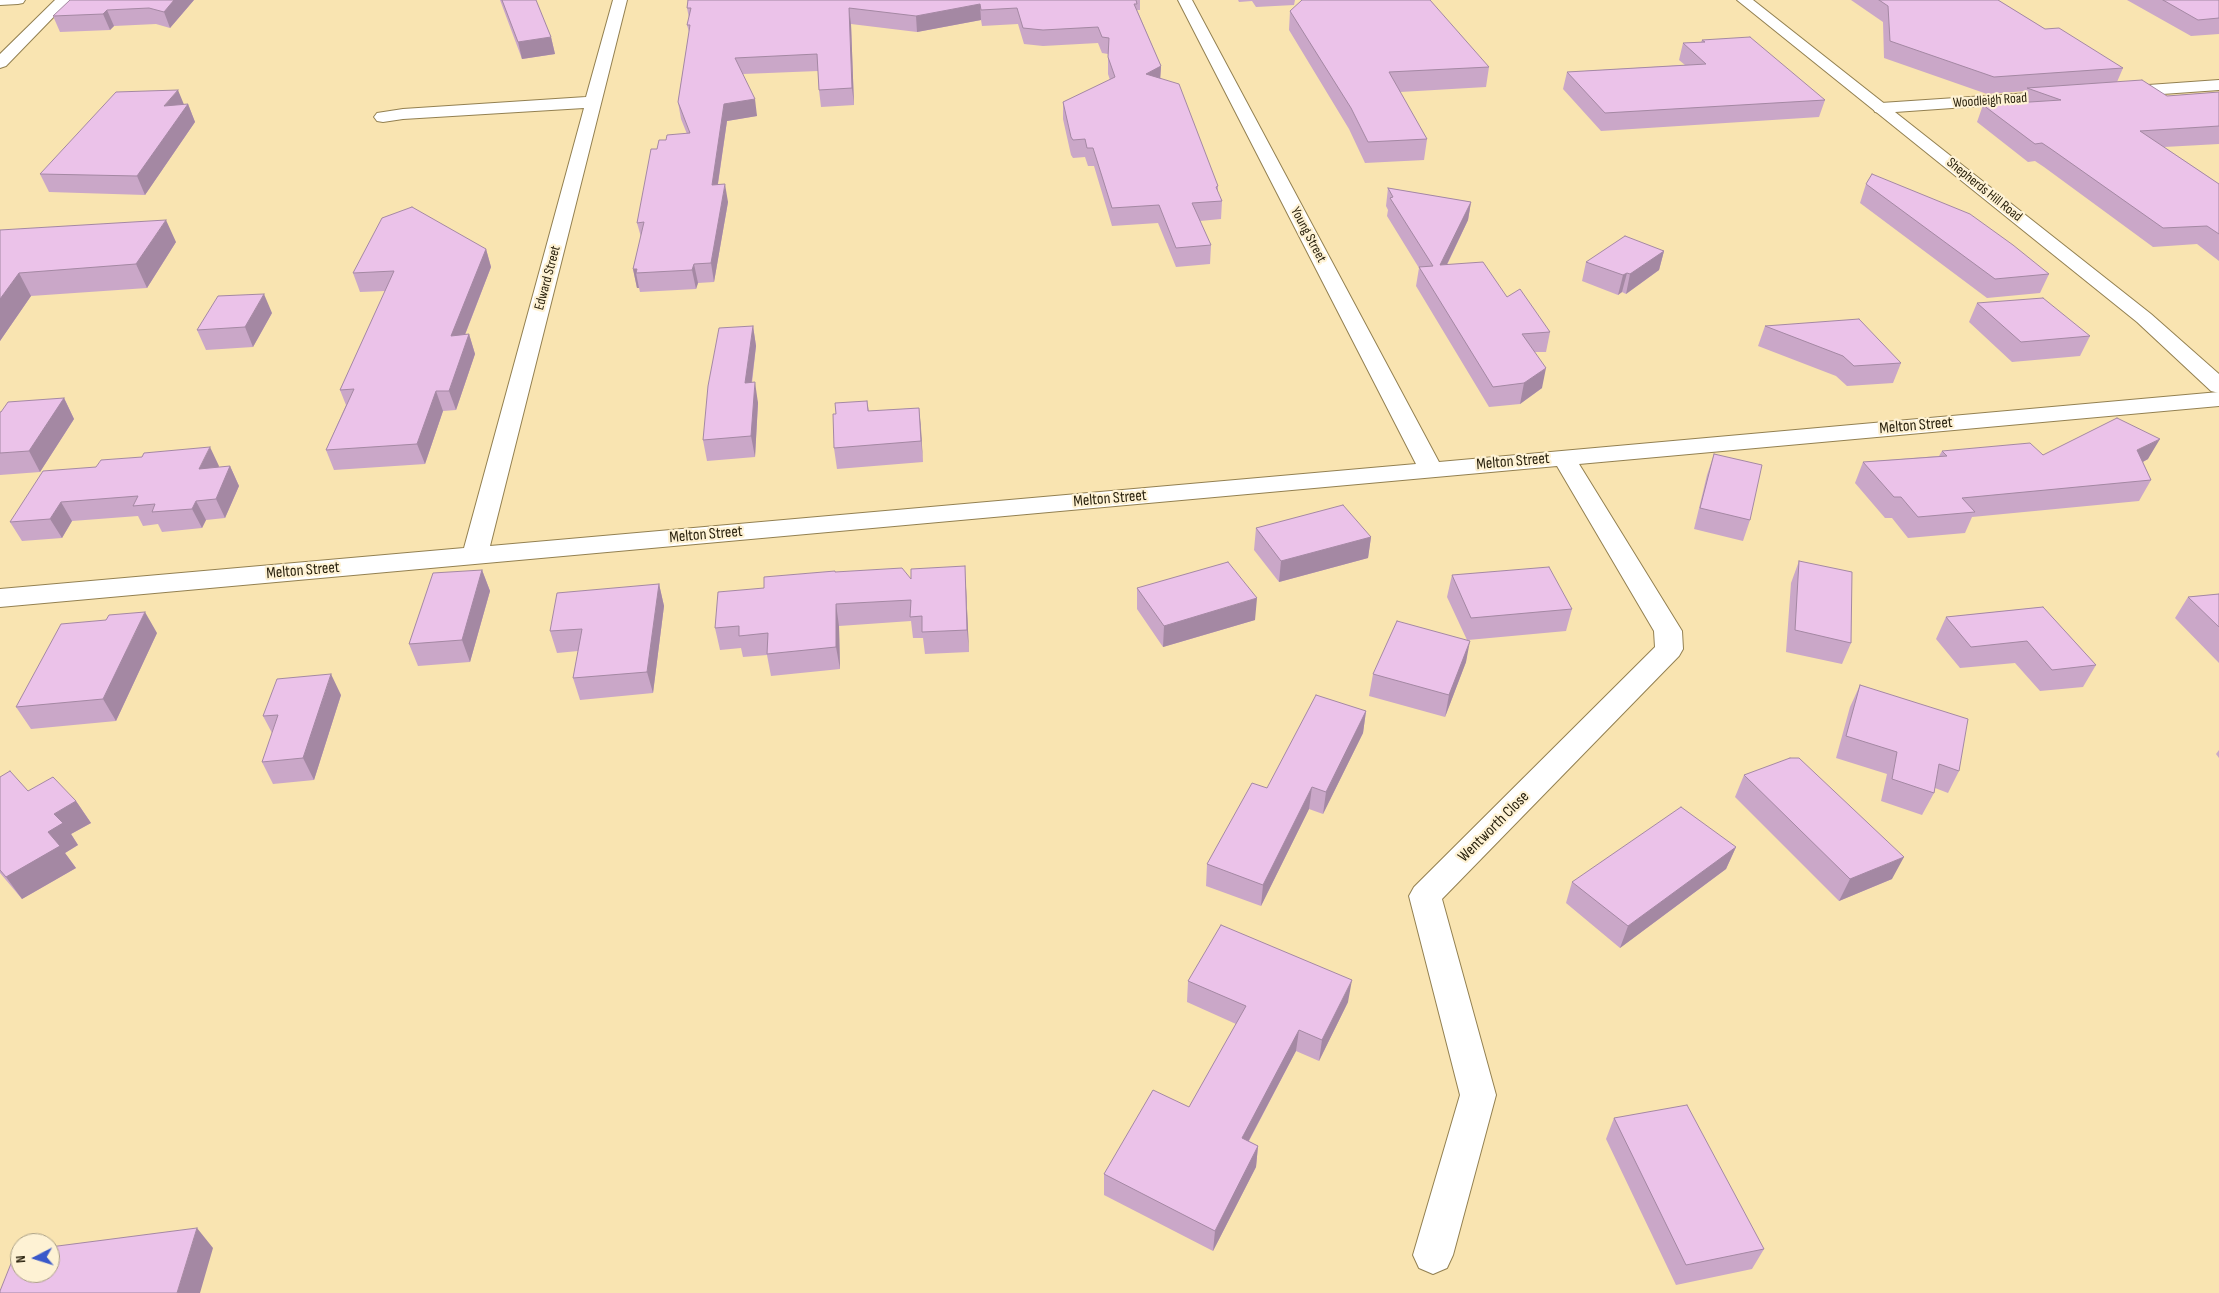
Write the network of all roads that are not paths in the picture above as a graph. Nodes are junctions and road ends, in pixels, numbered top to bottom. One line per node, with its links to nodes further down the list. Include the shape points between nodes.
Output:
1 (18, 0): 6 (street)
2 (63, 0): 7 (street)
3 (620, 0): 11 (street, Edward Street)
4 (1184, 0): 17 (street, Young Street)
5 (1744, 0): 12 (street, Shepherds Hill Road)
6 (0, 1)
7 (0, 63)
8 (2219, 85): 9 (street)
9 (2100, 93)
10 (2080, 94): 12 (street, Woodleigh Road)
11 (593, 102): 13 (street); 18 (street, Edward Street)
12 (1881, 108): 14 (street, Shepherds Hill Road, via 2144,318)
13 (382, 117)
14 (2219, 386)
15 (2219, 399): 16 (street, Melton Street)
16 (1564, 458): 17 (street, Melton Street); 20 (street, Wentworth Close, via 1668,631 1669,649 1425,896 1478,1095)
17 (1431, 470): 18 (street, Melton Street)
18 (475, 556): 19 (street, Melton Street)
19 (0, 598)
20 (1433, 1255)

